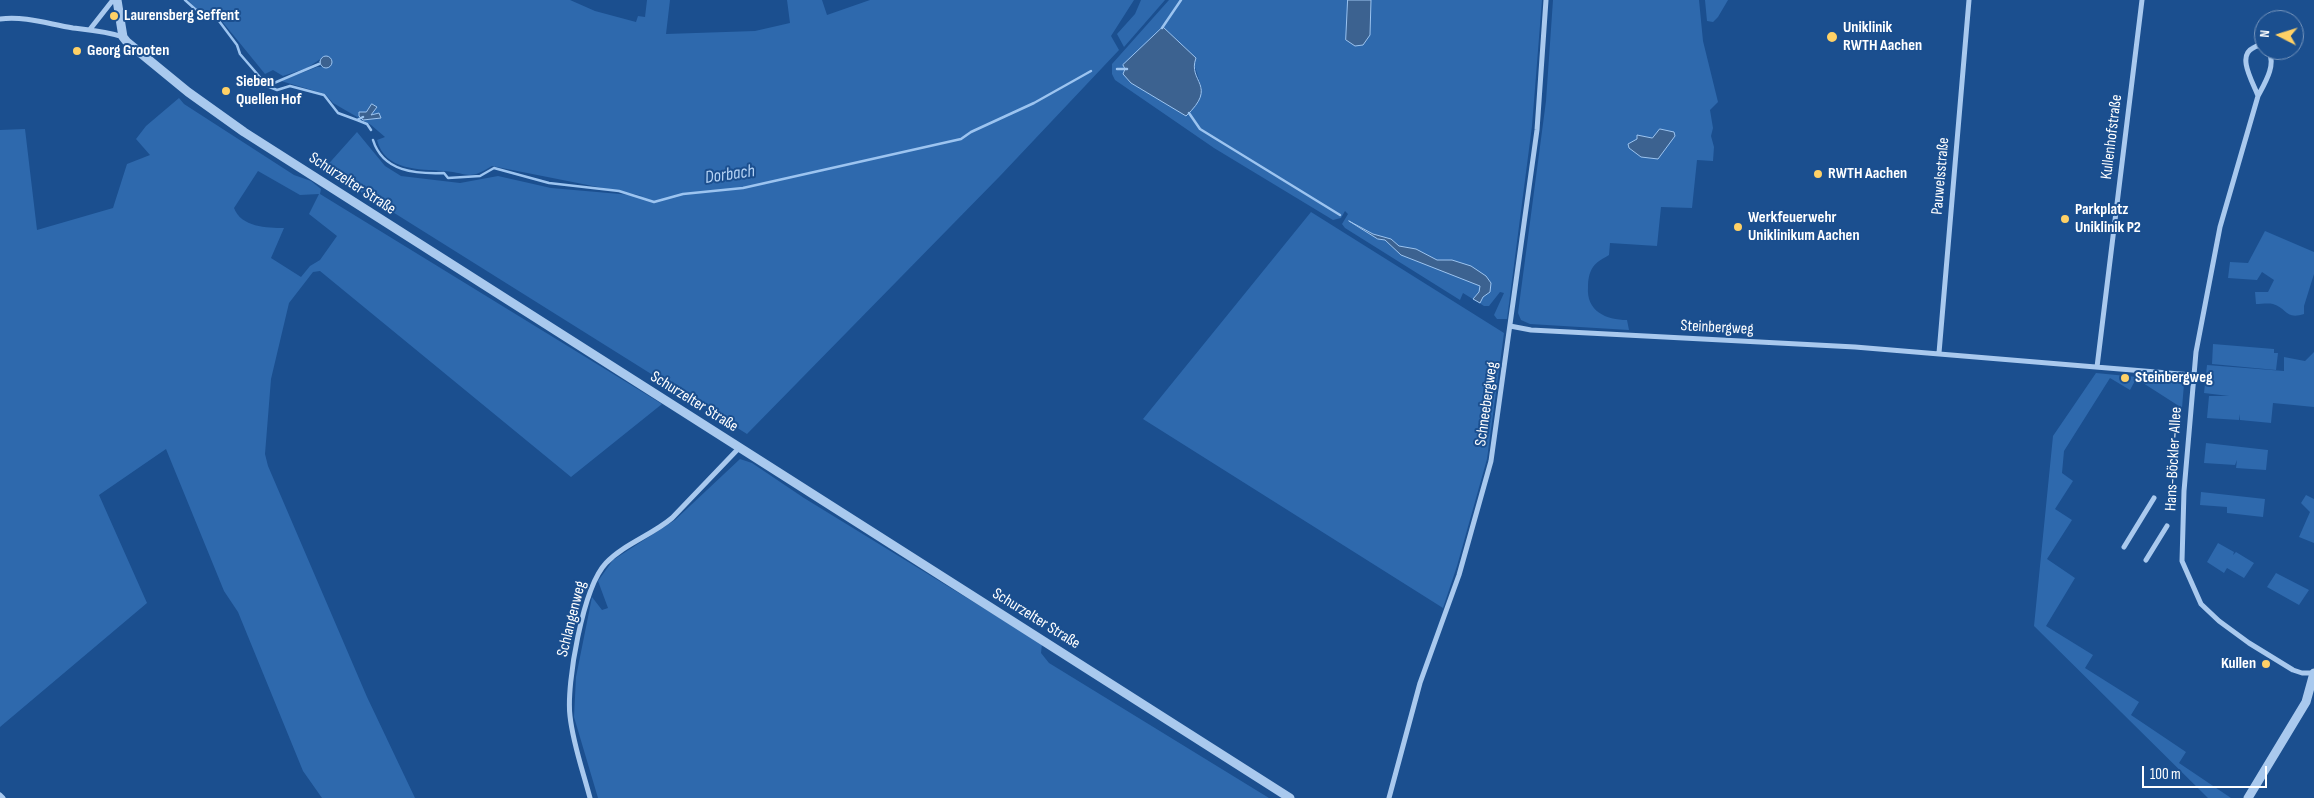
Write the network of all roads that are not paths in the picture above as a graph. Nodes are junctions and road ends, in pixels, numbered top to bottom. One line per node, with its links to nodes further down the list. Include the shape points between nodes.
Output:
1 (113, 0): 7 (street)
2 (117, 0): 8 (street)
3 (1546, 0): 12 (street, Schneebergweg, via 1537,130)
4 (1969, 0): 13 (street, Pauwelsstraße)
5 (2142, 0): 14 (street, Kullenhofstraße)
6 (0, 19): 7 (street, via 31,19 74,28)
7 (92, 28): 8 (street)
8 (123, 36): 16 (street, Schurzelter Straße, via 133,48 188,92 244,132)
9 (2254, 47): 11 (street, via 2249,49 2245,61)
10 (2272, 60): 11 (street, Hans-Böckler-Allee)
11 (2258, 96): 15 (street, Hans-Böckler-Allee, via 2220,227)
12 (1510, 326): 13 (street, Steinbergweg); 26 (street, Schneebergweg, via 1491,461 1459,575 1420,683)
13 (1939, 353): 14 (street, Steinbergweg)
14 (2097, 367): 15 (street, Steinbergweg)
15 (2192, 375): 21 (street, Hans-Böckler-Allee, via 2182,561 2191,584 2201,604 2249,643 2293,670)
16 (739, 448): 24 (street, Schlangenweg, via 672,518 615,555 593,582 568,693 570,718); 25 (street, Schurzelter Straße)
17 (2154, 498): 19 (street)
18 (2167, 526): 20 (street)
19 (2124, 547)
20 (2146, 560)
21 (2314, 673): 27 (street, via 2306,702)
22 (0, 795): 23 (street)
23 (3, 798)
24 (590, 798)
25 (1290, 798)
26 (1389, 798)
27 (2248, 798)

